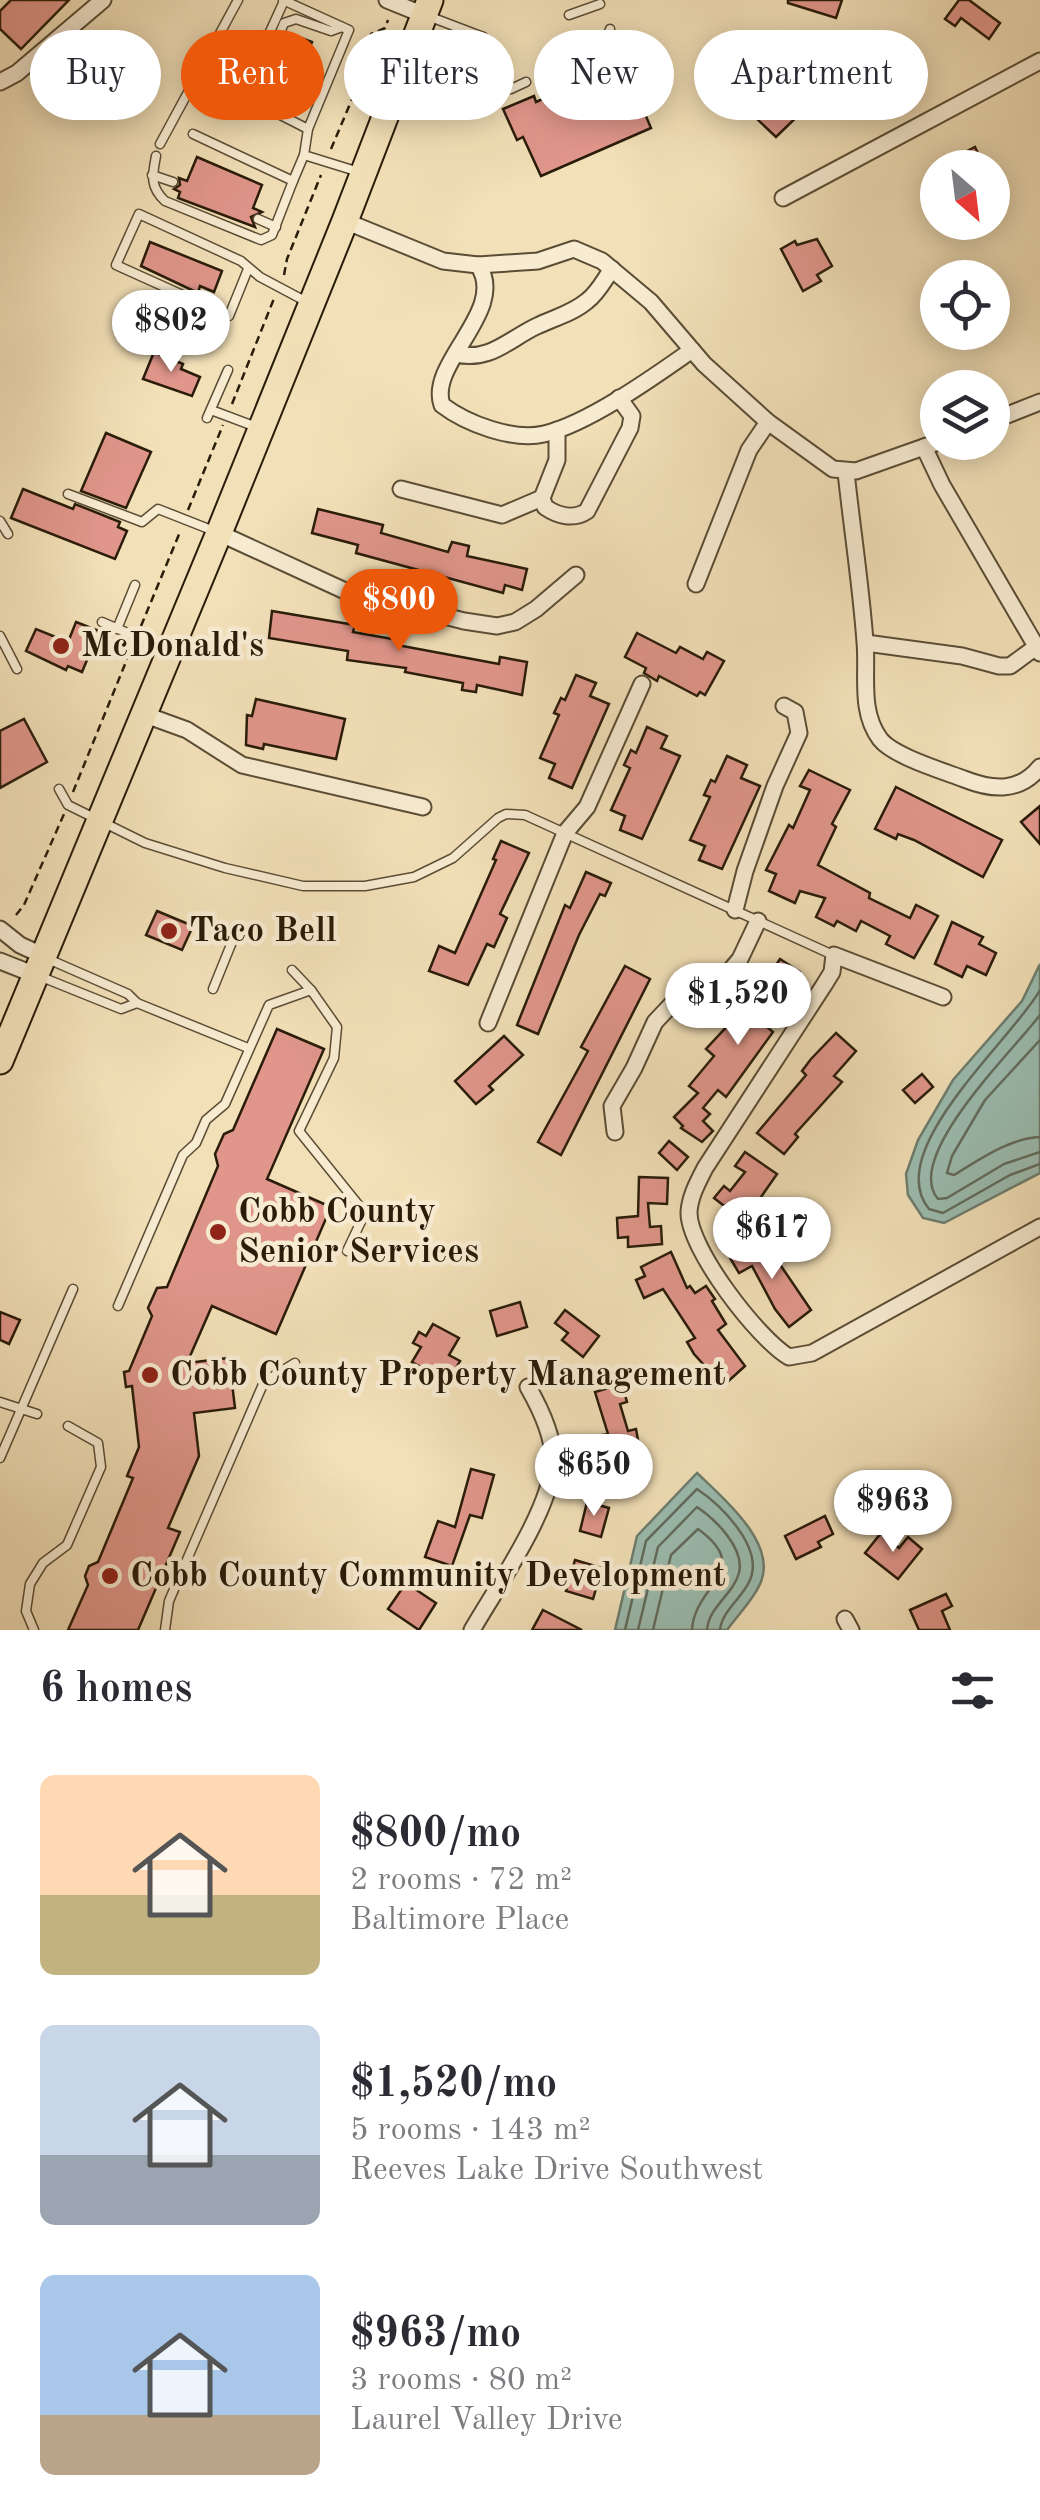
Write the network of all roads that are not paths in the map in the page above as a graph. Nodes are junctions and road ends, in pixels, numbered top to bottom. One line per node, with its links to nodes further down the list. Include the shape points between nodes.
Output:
1 (103, 0): 13 (street)
2 (238, 0): 19 (lane)
3 (284, 0): 8 (lane); 9 (lane)
4 (391, 2): 6 (street)
5 (600, 4): 7 (lane)
6 (427, 7): 11 (lane); 22 (main road)
7 (569, 16)
8 (342, 27): 10 (lane, via 331,31 296,19); 17 (lane, via 348,30)
9 (270, 30)
10 (281, 30)
11 (469, 30)
12 (1040, 61): 26 (street)
13 (0, 82)
14 (526, 82): 15 (lane)
15 (514, 88)
16 (292, 120): 17 (lane)
17 (308, 128): 21 (lane)
18 (193, 134): 25 (lane)
19 (160, 144)
20 (156, 156): 23 (lane)
21 (304, 156): 22 (lane); 25 (lane)
22 (364, 173): 28 (main road)
23 (152, 175): 24 (lane); 29 (lane, via 154,191 165,202 261,240)
24 (174, 182)
25 (293, 182): 29 (lane)
26 (783, 198)
27 (258, 220): 29 (lane)
28 (345, 221): 30 (street, via 443,261); 33 (main road)
29 (276, 228)
30 (478, 265): 32 (street, via 538,261 574,249); 35 (street, via 488,291)
31 (248, 268): 31 (lane, via 139,214 116,265 229,316); 33 (lane)
32 (612, 270): 34 (street); 35 (street, via 583,305 500,348)
33 (312, 304): 41 (main road)
34 (692, 350): 37 (street); 40 (street)
35 (456, 354): 42 (street, via 440,392 442,405 456,416 511,432)
36 (228, 370): 41 (lane, via 209,414)
37 (620, 398): 42 (street); 48 (street, via 632,416 630,428 588,511 560,515)
38 (1040, 402): 39 (street)
39 (1010, 414)
40 (768, 422): 45 (street); 53 (street, via 749,450)
41 (261, 429): 50 (main road)
42 (557, 430): 48 (street, via 558,460)
43 (920, 448): 45 (street)
44 (935, 460): 59 (street, via 942,486)
45 (846, 472): 58 (street)
46 (402, 489): 48 (street, via 502,515)
47 (68, 494): 50 (lane, via 142,522 158,509)
48 (542, 498)
49 (0, 522): 51 (lane)
50 (219, 533): 52 (street, via 344,590 498,626 536,609); 60 (main road)
51 (8, 534)
52 (576, 575)
53 (696, 584)
54 (136, 585): 56 (lane)
55 (102, 622): 56 (lane)
56 (117, 628): 60 (lane)
57 (0, 636): 61 (lane)
58 (866, 643): 59 (street, via 999,666); 65 (street, via 867,712 888,747 992,788 1020,784)
59 (1038, 650)
60 (170, 651): 64 (main road)
61 (17, 668)
62 (642, 684): 69 (street, via 587,807)
63 (784, 706): 70 (street, via 795,712 799,733)
64 (143, 714): 67 (street, via 187,730 242,765); 68 (main road)
65 (1040, 768)
66 (59, 789): 68 (lane, via 68,805)
67 (423, 807)
68 (101, 823): 69 (lane, via 225,868 332,887 432,870 506,814); 76 (main road)
69 (566, 833): 70 (lane); 82 (street)
70 (735, 910): 71 (lane)
71 (758, 921): 74 (lane); 85 (street, via 718,985 672,1004 655,1022 612,1106)
72 (0, 929): 76 (street)
73 (228, 930): 78 (lane, via 232,942)
74 (834, 956): 80 (street); 86 (street, via 824,986 695,1188 691,1228 713,1272 780,1352 800,1357)
75 (0, 961): 76 (street)
76 (42, 967): 81 (lane, via 125,992); 81 (lane, via 121,1009); 83 (main road)
77 (292, 970): 79 (lane)
78 (213, 989)
79 (311, 990): 84 (lane, via 269,1005); 87 (lane, via 337,1028 334,1058 299,1131 365,1213)
80 (943, 996)
81 (137, 1003): 84 (lane)
82 (488, 1023)
83 (3, 1045)
84 (248, 1048): 89 (lane, via 225,1104 184,1155)
85 (615, 1132)
86 (1040, 1227)
87 (347, 1251)
88 (74, 1289): 93 (lane)
89 (118, 1306)
90 (295, 1363): 98 (lane, via 264,1382 168,1601)
91 (528, 1388): 99 (street, via 554,1456 551,1489)
92 (0, 1402): 93 (lane)
93 (22, 1409): 94 (lane); 96 (lane)
94 (38, 1414)
95 (68, 1426): 97 (lane, via 93,1439 102,1461 67,1545 32,1578 26,1604)
96 (0, 1458)
97 (34, 1630)
98 (165, 1630)
99 (472, 1630)

